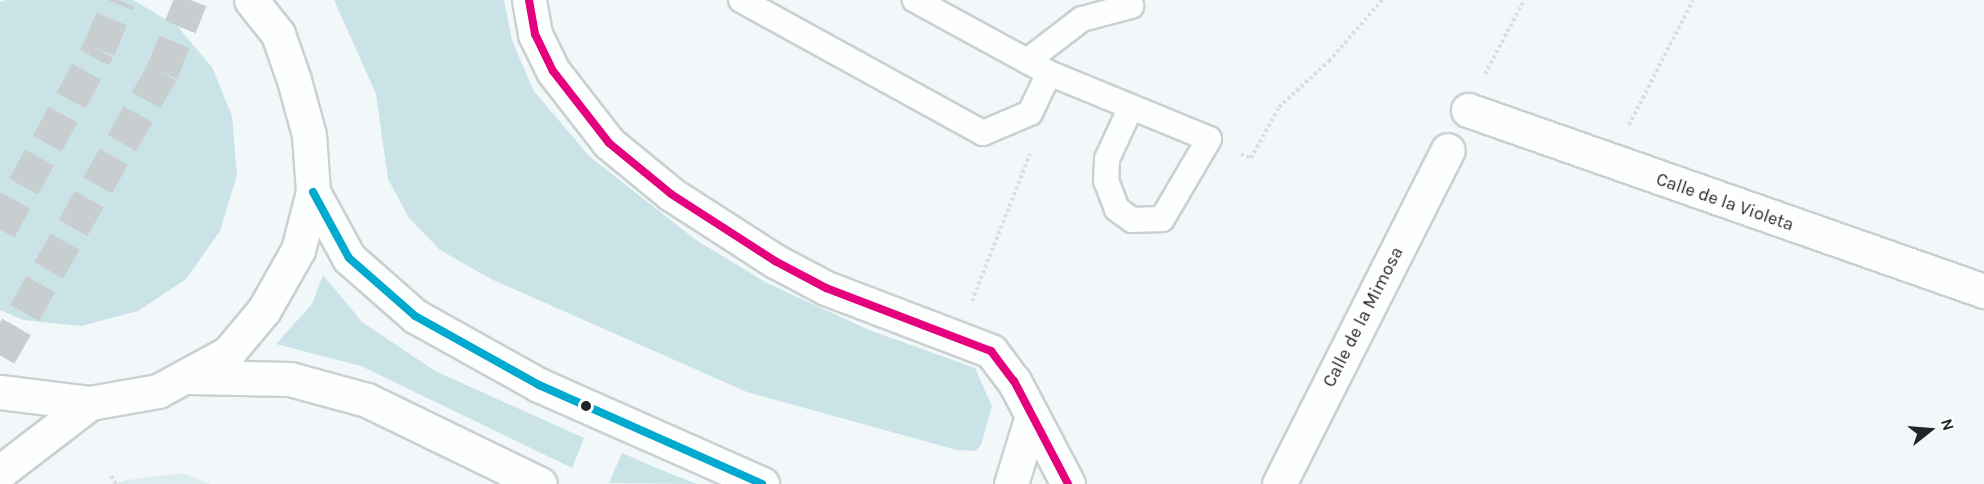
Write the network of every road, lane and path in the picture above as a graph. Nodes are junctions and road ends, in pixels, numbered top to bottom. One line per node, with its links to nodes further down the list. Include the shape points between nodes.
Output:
1 (251, 0): 10 (main road)
2 (274, 0): 10 (main road)
3 (529, 0): 26 (main road, via 535,34 553,71 609,143 671,194 775,261 825,288 991,351 1014,381)
4 (741, 0): 16 (lane, via 983,133)
5 (915, 0): 12 (lane)
6 (1383, 0): 17 (path, via 1329,62 1279,107 1251,158)
7 (1524, 0): 11 (path)
8 (1693, 0): 19 (path)
9 (1131, 6): 12 (lane, via 1082,19)
10 (278, 34): 20 (main road, via 309,135)
11 (1494, 58)
12 (1027, 61): 13 (lane)
13 (1049, 73): 14 (lane); 16 (lane)
14 (1131, 107): 17 (lane); 17 (lane, via 1107,159 1106,182 1117,209 1132,220 1162,219 1172,211)
15 (1467, 110): 19 (main road, Calle de la Violeta)
16 (1030, 113): 22 (path, via 1036,138)
17 (1209, 140)
18 (1448, 150): 34 (main road, Calle de la Mimosa)
19 (1610, 162): 21 (main road, Calle de la Violeta)
20 (313, 192): 23 (main road, via 298,250 264,310 228,353); 31 (main road, via 349,258 415,316 539,385)
21 (1984, 291)
22 (969, 310)
23 (191, 377): 25 (main road, via 158,391); 30 (main road, via 290,379 368,400)
24 (0, 392): 25 (main road)
25 (90, 403): 27 (main road)
26 (1031, 420): 32 (main road); 33 (main road)
27 (0, 472)
28 (111, 476): 29 (path)
29 (116, 484)
30 (540, 484)
31 (762, 484)
32 (1011, 484)
33 (1068, 484)
34 (1280, 484)

